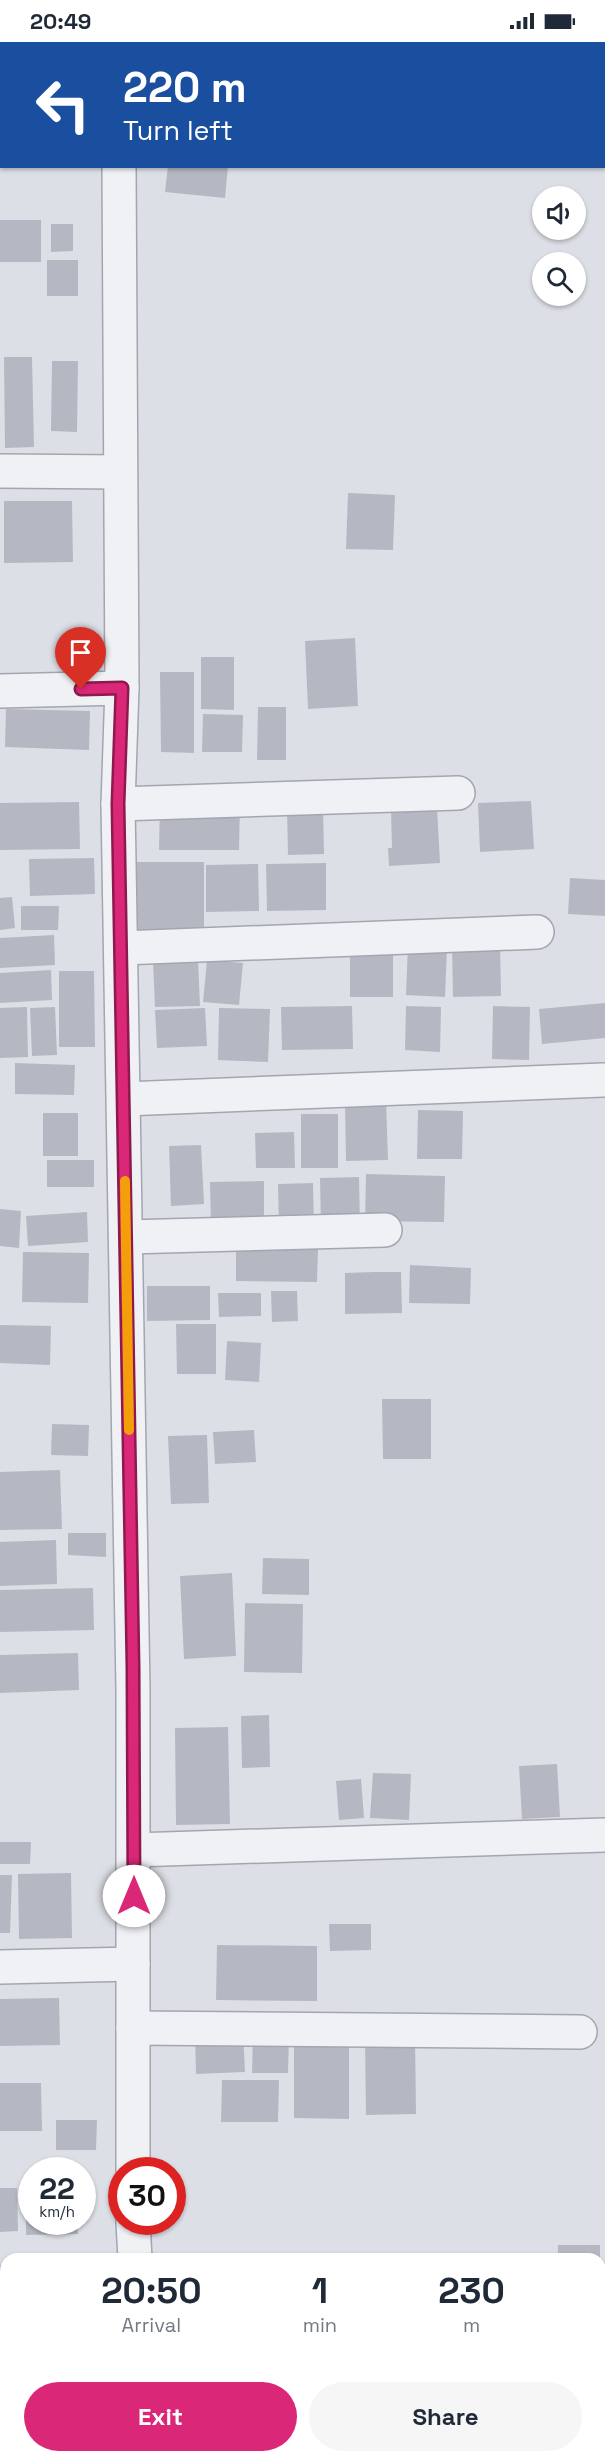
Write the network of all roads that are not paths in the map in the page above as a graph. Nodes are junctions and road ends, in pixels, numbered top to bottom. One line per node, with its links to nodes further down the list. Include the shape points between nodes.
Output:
1 (119, 168): 3 (street)
2 (0, 471): 3 (street)
3 (120, 472): 4 (street)
4 (122, 688): 5 (street); 7 (street)
5 (0, 691)
6 (458, 792): 7 (street)
7 (118, 804): 9 (street)
8 (537, 932): 9 (street)
9 (122, 948): 11 (street)
10 (603, 1080): 11 (street)
11 (124, 1099): 13 (street)
12 (385, 1230): 13 (street)
13 (127, 1237): 15 (street)
14 (605, 1835): 15 (street)
15 (134, 1851): 16 (street)
16 (133, 1964): 17 (street); 18 (street)
17 (0, 1967)
18 (133, 2028): 19 (street); 20 (street)
19 (580, 2032)
20 (133, 2157)
21 (134, 2235): 22 (street)
22 (135, 2253)

